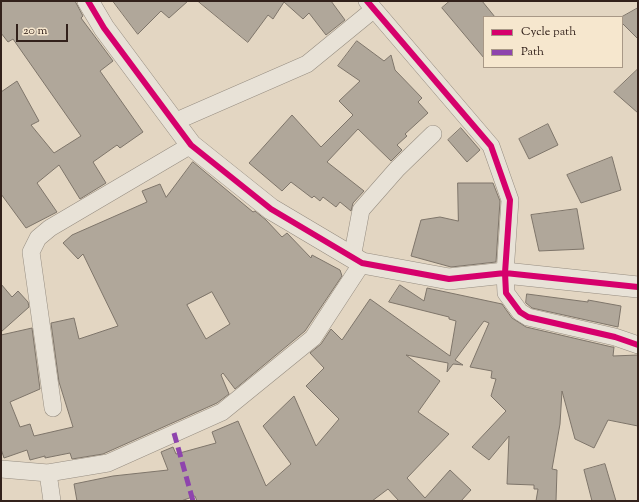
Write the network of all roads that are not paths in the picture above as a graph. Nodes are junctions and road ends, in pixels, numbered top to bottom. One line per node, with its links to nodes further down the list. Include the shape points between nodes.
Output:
1 (88, 1): 3 (street, via 104,28)
2 (370, 5): 3 (street, via 307,64); 7 (street, via 491,146 510,200)
3 (174, 122): 5 (street)
4 (433, 134): 6 (street, via 397,169 361,210)
5 (191, 145): 6 (street, via 271,209); 10 (street, via 50,228 38,238 32,252)
6 (357, 261): 7 (street, via 449,279); 12 (street, via 313,338 222,412 108,463)
7 (505, 273): 8 (street); 9 (street, via 508,298 528,317 615,337)
8 (638, 287)
9 (638, 345)
10 (53, 408)
11 (1, 469): 12 (street)
12 (48, 473): 13 (street)
13 (52, 501)

